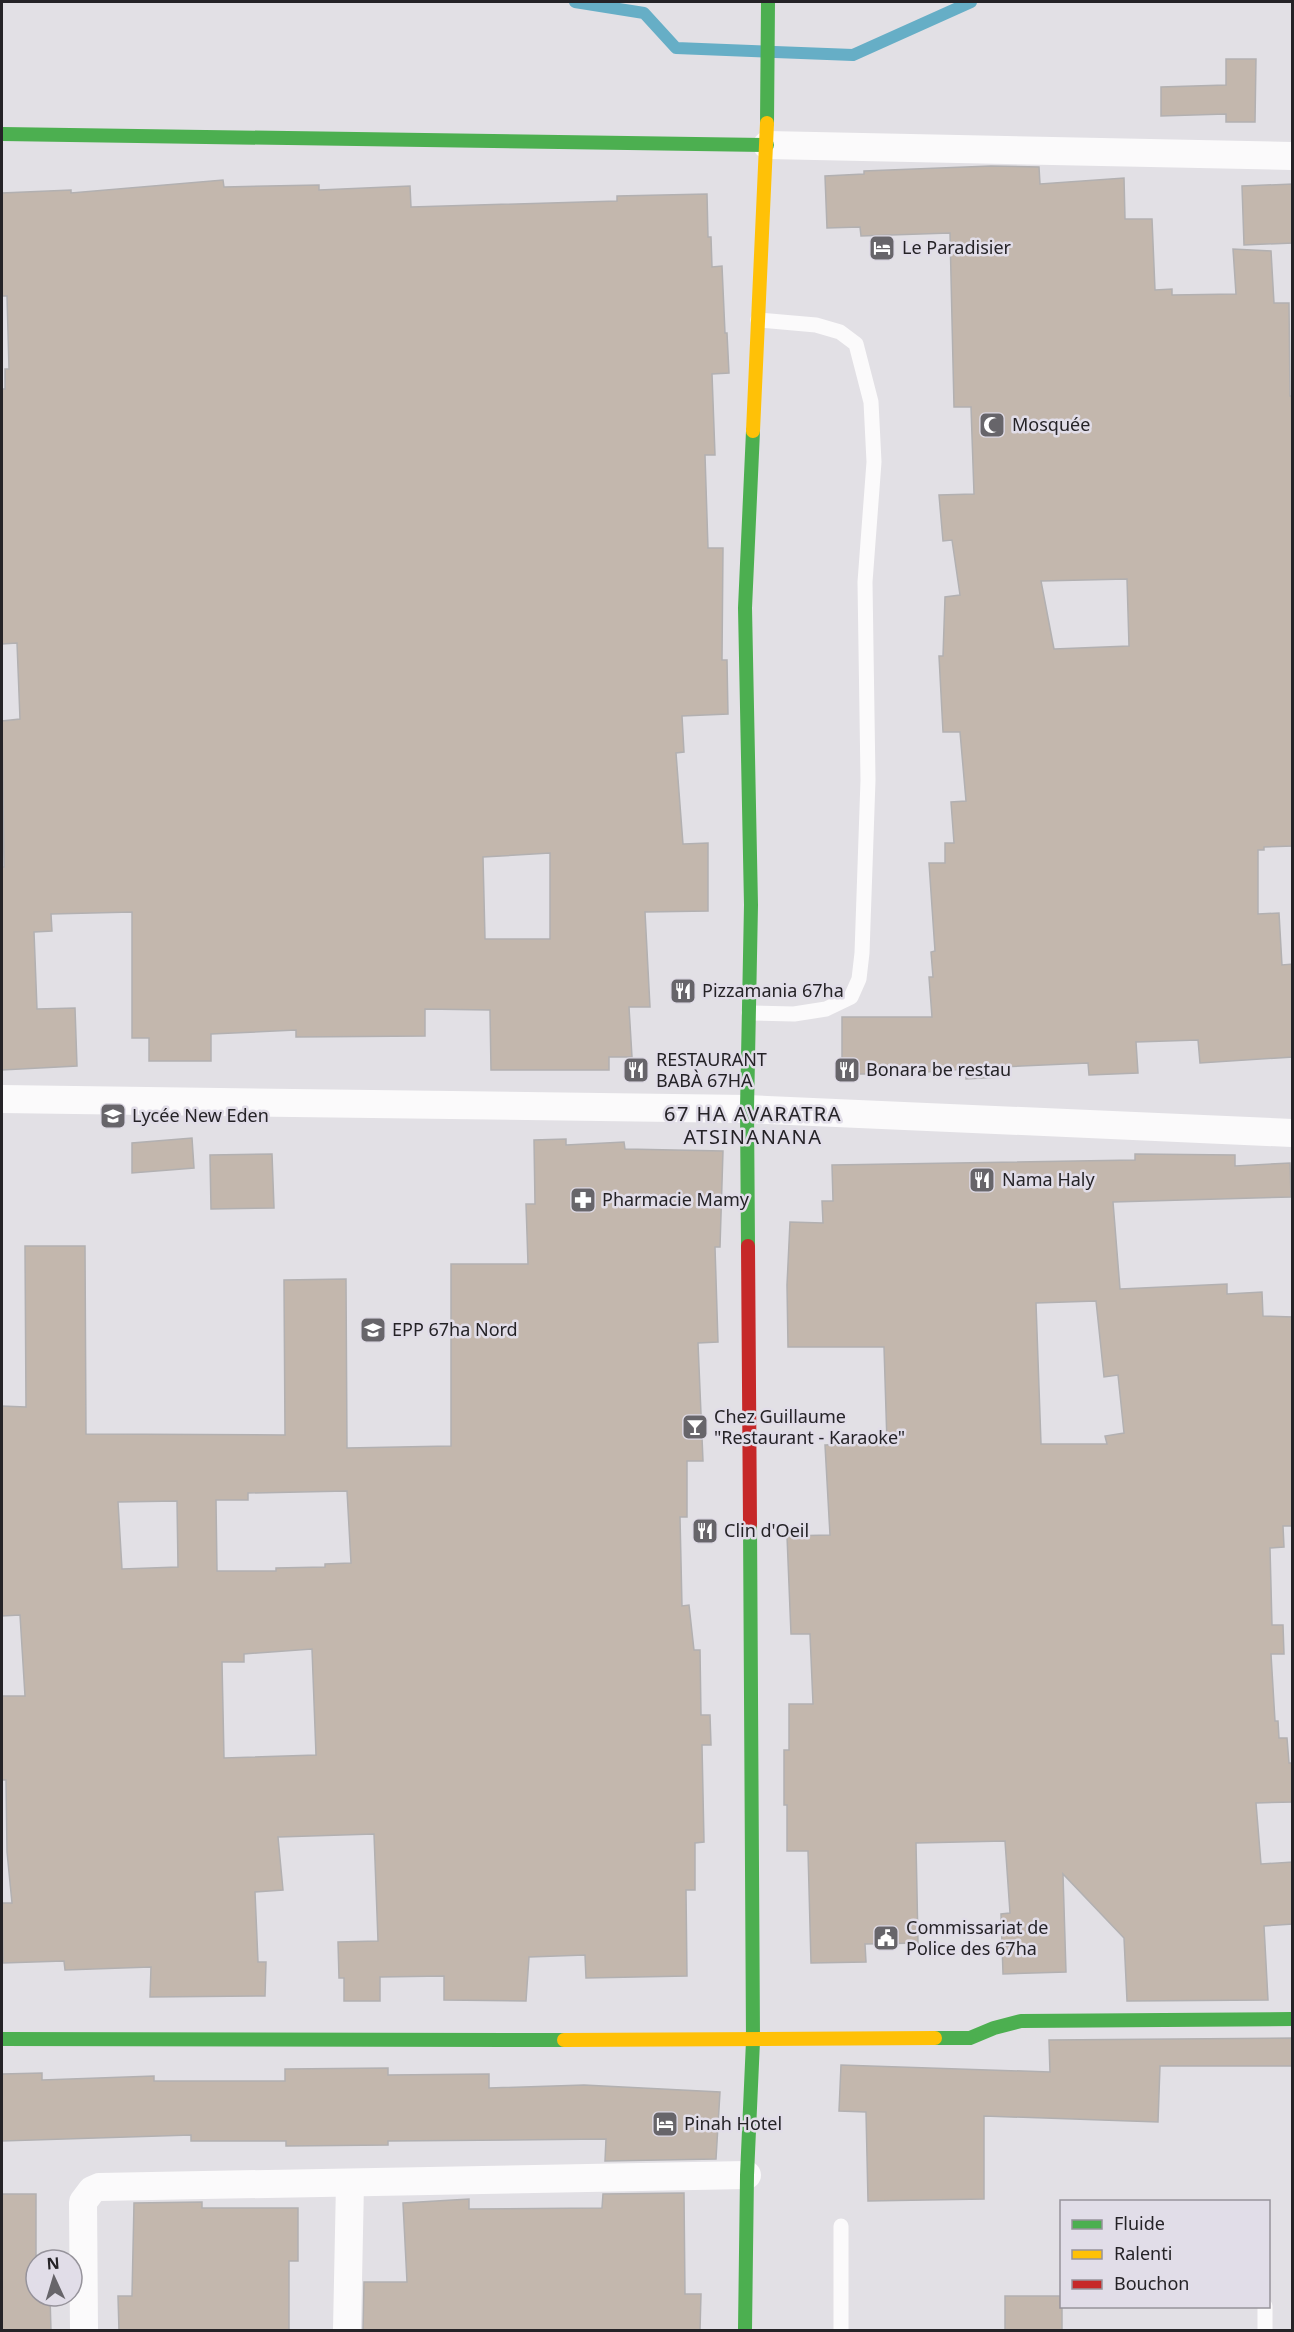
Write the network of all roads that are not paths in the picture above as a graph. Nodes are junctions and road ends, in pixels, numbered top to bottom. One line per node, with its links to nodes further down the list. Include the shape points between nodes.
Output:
1 (768, 2): 3 (street)
2 (2, 134): 3 (street)
3 (766, 146): 4 (street); 5 (street)
4 (1293, 156)
5 (758, 320): 6 (street, via 745,608 751,905); 6 (lane, via 816,325 840,332 856,344 871,402 874,462 865,582 868,780 859,979 851,997 826,1009 794,1014)
6 (749, 1013): 8 (street)
7 (2, 1099): 8 (street)
8 (747, 1110): 9 (street); 12 (street)
9 (1293, 1133)
10 (1293, 2019): 12 (street, via 1021,2021 970,2038)
11 (2, 2039): 12 (street)
12 (753, 2041): 13 (street)
13 (747, 2175): 14 (street); 19 (street)
14 (350, 2183): 17 (street, via 110,2186 92,2190 83,2202); 18 (street)
15 (841, 2226): 20 (lane)
16 (1265, 2308): 21 (lane)
17 (84, 2331)
18 (347, 2331)
19 (746, 2331)
20 (841, 2331)
21 (1265, 2331)

